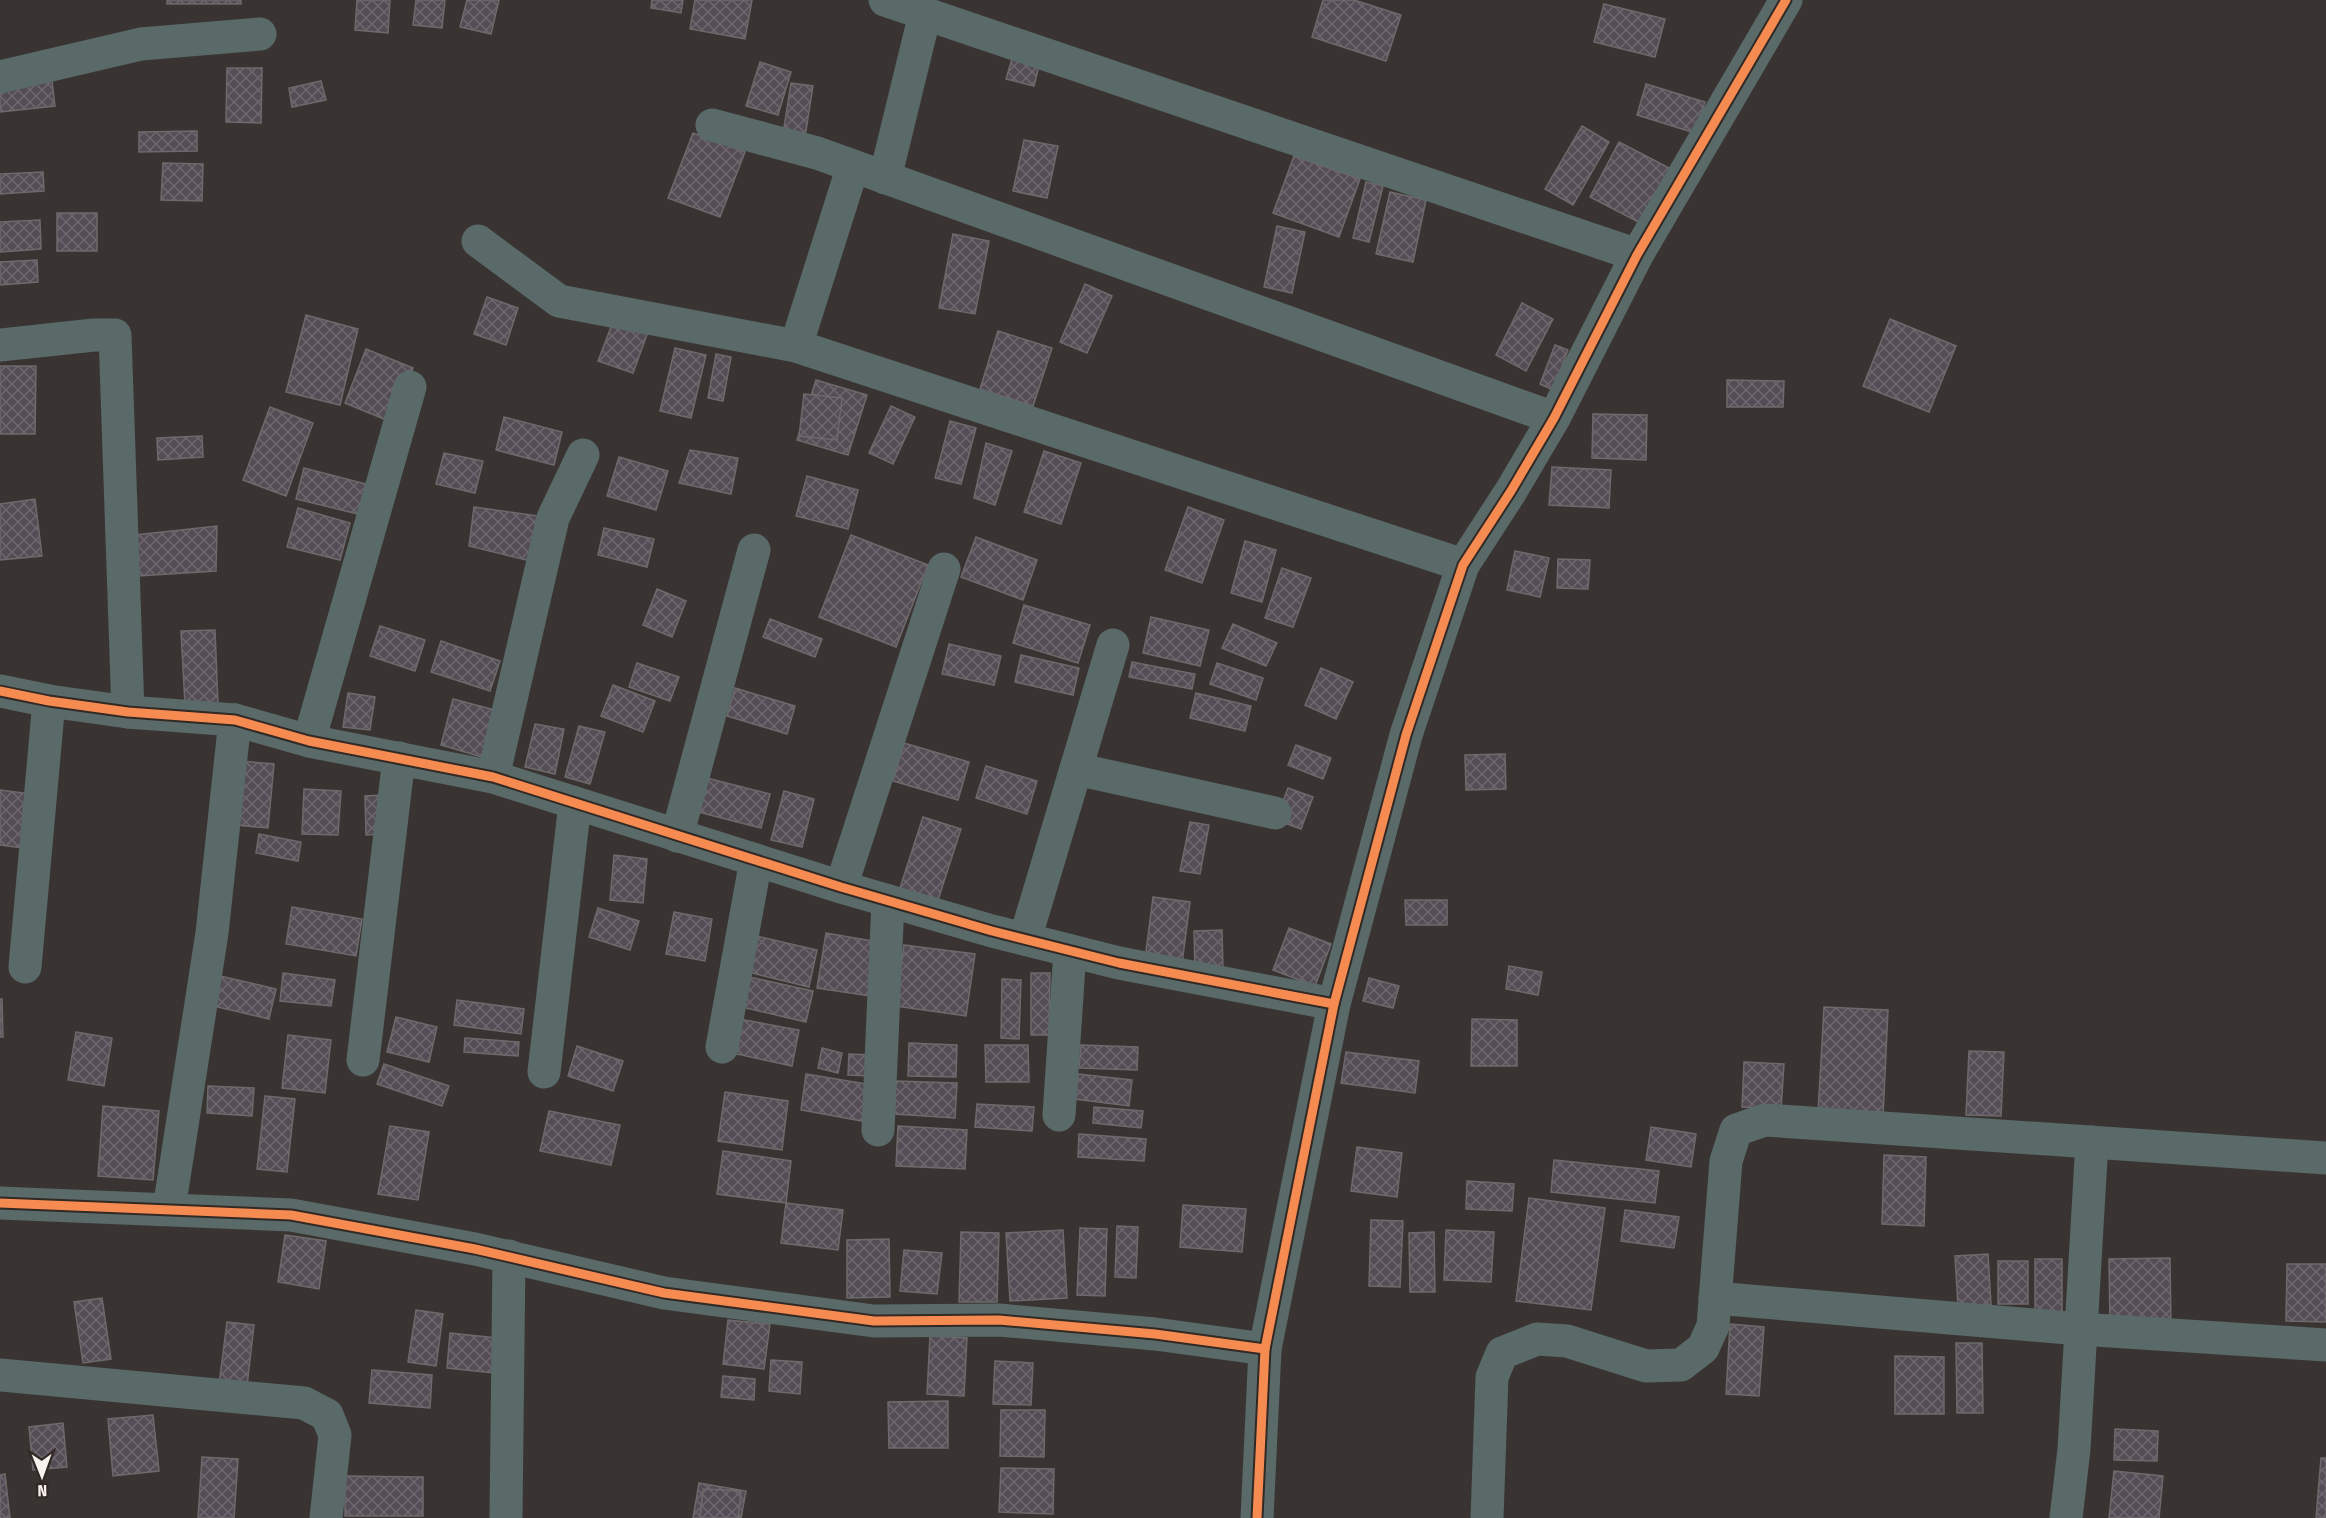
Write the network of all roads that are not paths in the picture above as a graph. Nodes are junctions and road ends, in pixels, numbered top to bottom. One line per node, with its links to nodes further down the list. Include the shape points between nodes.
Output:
1 (885, 0): 3 (street)
2 (1786, 0): 10 (street)
3 (925, 14): 8 (street); 10 (street)
4 (260, 34): 5 (street, via 141,44)
5 (0, 77)
6 (712, 125): 7 (street)
7 (853, 166): 8 (street); 12 (street)
8 (885, 178): 14 (street)
9 (478, 241): 12 (street, via 560,301)
10 (1637, 255): 14 (street)
11 (0, 345): 22 (street, via 115,335)
12 (796, 346): 17 (street)
13 (410, 387): 24 (street)
14 (1554, 418): 17 (street)
15 (583, 455): 27 (street, via 553,518)
16 (754, 550): 30 (street)
17 (1462, 565): 37 (street, via 1406,735)
18 (944, 569): 32 (street)
19 (1113, 645): 26 (street)
20 (0, 691): 21 (street)
21 (49, 701): 22 (street); 36 (street)
22 (128, 712): 23 (street)
23 (235, 720): 24 (street); 46 (street, via 212,933)
24 (309, 741): 25 (street)
25 (399, 758): 27 (street); 39 (street)
26 (1076, 769): 29 (street); 34 (street)
27 (493, 777): 28 (street)
28 (575, 803): 30 (street); 40 (street)
29 (1275, 813)
30 (677, 836): 31 (street)
31 (756, 860): 32 (street); 38 (street)
32 (841, 887): 33 (street)
33 (888, 901): 34 (street); 42 (street)
34 (1025, 939): 35 (street)
35 (1070, 951): 37 (street); 41 (street)
36 (25, 968)
37 (1334, 1004): 51 (street)
38 (722, 1047)
39 (363, 1060)
40 (544, 1072)
41 (1059, 1115)
42 (878, 1130)
43 (2092, 1142): 44 (street); 48 (street, via 1765,1120 1736,1130 1726,1161); 49 (street)
44 (2326, 1158)
45 (0, 1203): 46 (street)
46 (169, 1209): 47 (street, via 291,1215)
47 (509, 1256): 51 (street, via 664,1293 874,1321 999,1320); 54 (street)
48 (1715, 1298): 49 (street); 56 (street, via 1713,1326 1703,1348 1681,1365 1646,1366 1568,1341 1537,1339 1502,1353 1492,1377)
49 (2080, 1329): 50 (street); 57 (street)
50 (2326, 1345)
51 (1265, 1349): 55 (street)
52 (0, 1375): 53 (street, via 304,1403 327,1415 335,1435)
53 (326, 1518)
54 (506, 1518)
55 (1257, 1518)
56 (1487, 1518)
57 (2067, 1518)

